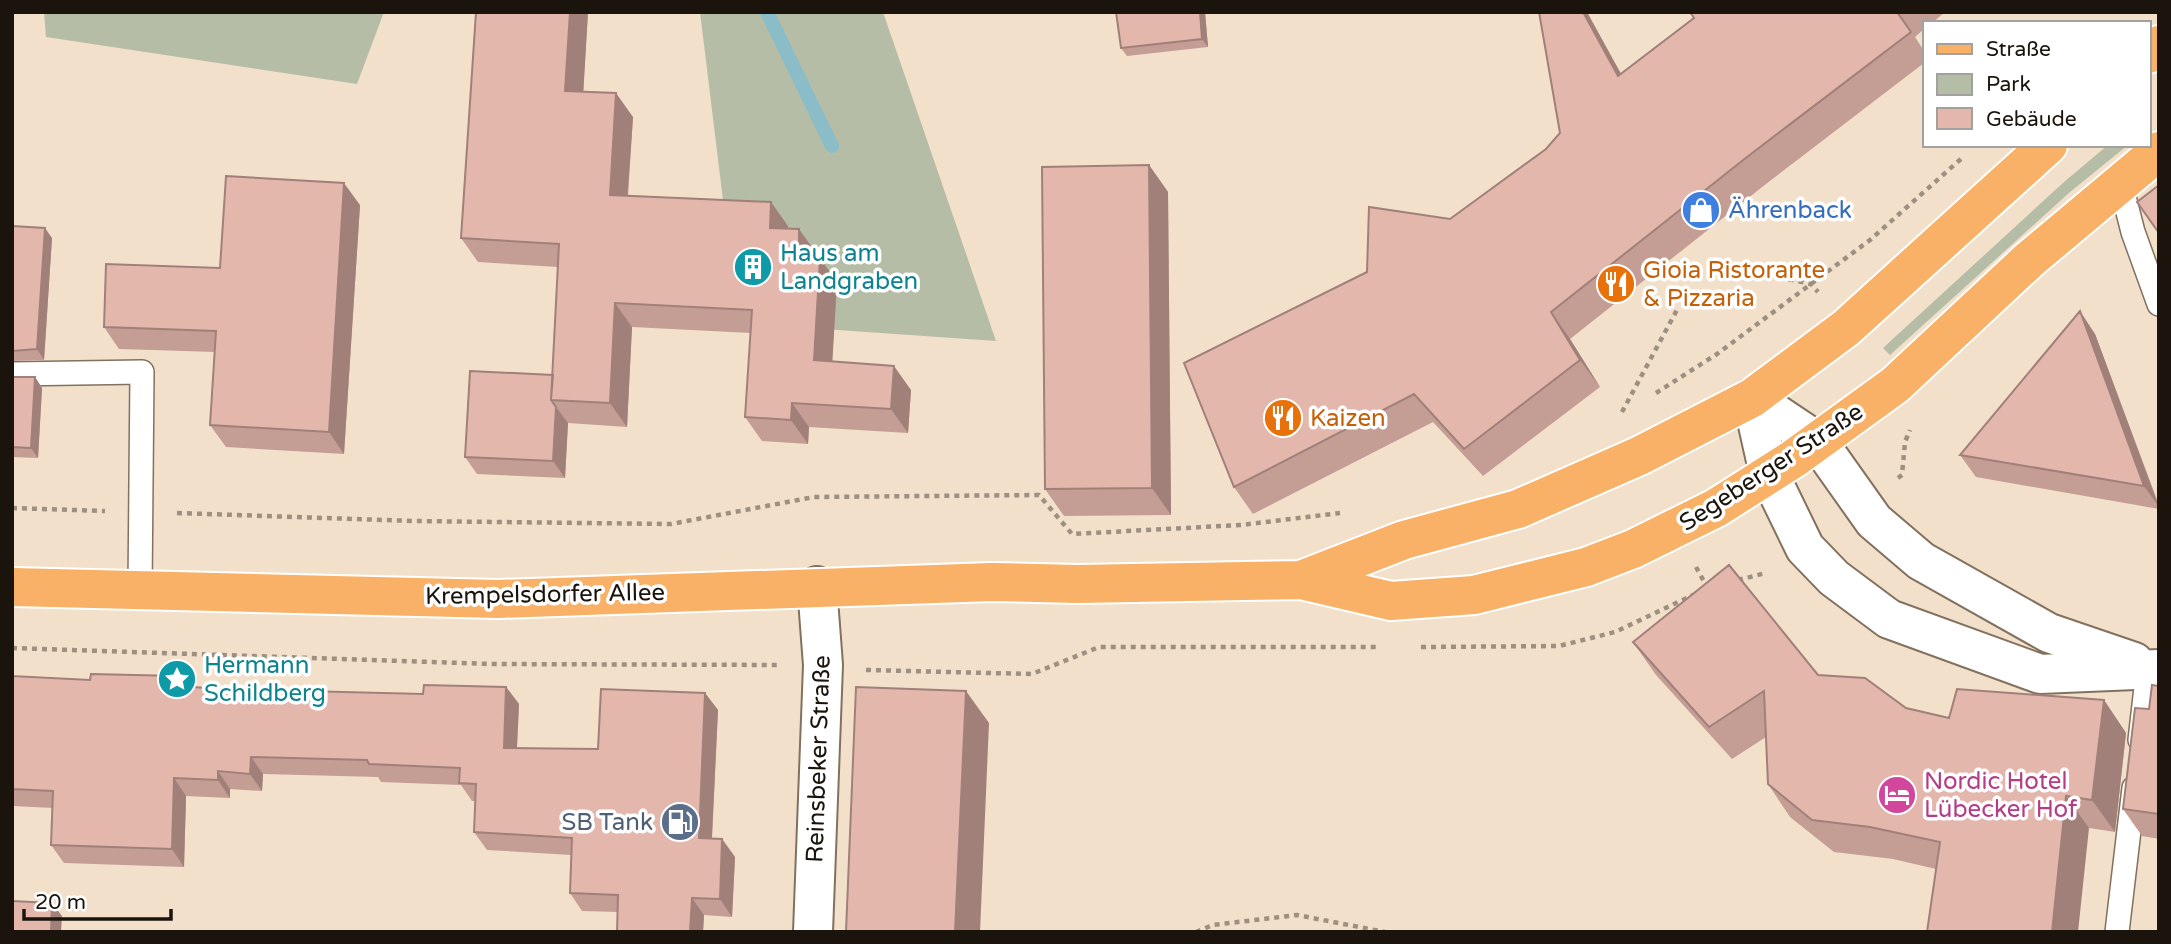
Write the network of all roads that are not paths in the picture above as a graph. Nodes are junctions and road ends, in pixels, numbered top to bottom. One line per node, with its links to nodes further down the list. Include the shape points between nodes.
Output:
1 (2046, 147): 6 (main road, Segeberger Straße, via 1846,328)
2 (2159, 151): 3 (main road, Segeberger Straße)
3 (2120, 181): 4 (lane); 7 (main road, Segeberger Straße, via 1895,385)
4 (2159, 304)
5 (12, 374): 13 (lane, via 142,372)
6 (1752, 398): 7 (main road); 8 (main road); 9 (main road, Segeberger Straße, via 1639,456 1518,509 1404,540)
7 (1818, 442): 8 (main road, Segeberger Straße); 14 (main road, via 1874,521 1922,561 2049,634)
8 (1769, 474): 9 (main road, Segeberger Straße, via 1716,508 1633,549 1474,595 1391,601); 14 (main road, via 1805,548 1834,578 1889,619 2040,674)
9 (1301, 580): 10 (main road, Segeberger Straße)
10 (1078, 584): 11 (main road, Krempelsdorfer Allee)
11 (817, 586): 13 (main road, Krempelsdorfer Allee, via 498,599); 15 (main road, Reinsbeker Straße, via 823,665)
12 (12, 587): 13 (main road, Krempelsdorfer Allee)
13 (141, 590)
14 (2155, 670): 16 (lane)
15 (813, 932)
16 (2117, 932)

